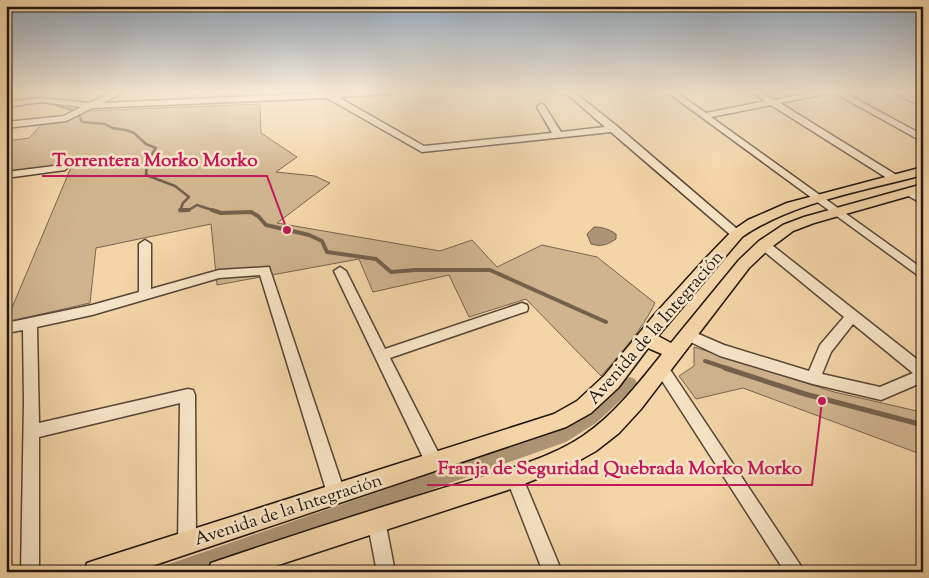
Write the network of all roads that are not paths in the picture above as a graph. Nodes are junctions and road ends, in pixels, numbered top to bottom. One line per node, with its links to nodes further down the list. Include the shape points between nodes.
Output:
1 (58, 119): 8 (street)
2 (371, 119): 10 (street, via 422,148)
3 (548, 119): 10 (street)
4 (601, 119): 9 (street)
5 (708, 119): 18 (street)
6 (799, 119): 15 (street)
7 (886, 119): 11 (street)
8 (6, 125)
9 (615, 129): 10 (street); 21 (street)
10 (558, 135)
11 (923, 139)
12 (62, 168): 14 (street)
13 (923, 171): 15 (main road, Avenida de la Integración)
14 (6, 175)
15 (894, 178): 18 (main road, Avenida de la Integración)
16 (923, 188): 17 (main road, Avenida de la Integración)
17 (908, 192): 19 (street); 20 (main road, Avenida de la Integración)
18 (819, 198): 20 (street); 21 (main road, Avenida de la Integración, via 771,214)
19 (923, 201)
20 (837, 212): 23 (main road, Avenida de la Integración, via 788,228); 25 (street)
21 (737, 234): 32 (main road, Avenida de la Integración)
22 (145, 244): 26 (street)
23 (764, 245): 28 (street); 31 (main road, Avenida de la Integración, via 744,264)
24 (340, 271): 33 (street)
25 (923, 275)
26 (145, 295): 29 (street); 40 (street, via 218,274 265,270)
27 (522, 308): 33 (street)
28 (852, 316): 35 (street); 36 (street, via 825,349)
29 (30, 324): 30 (street); 37 (street)
30 (6, 328)
31 (687, 334): 34 (main road, Avenida de la Integración); 36 (street, via 720,350)
32 (647, 339): 34 (main road); 38 (main road, Avenida de la Integración, via 611,382 584,407 559,421)
33 (383, 355): 38 (street)
34 (668, 360): 39 (main road, Avenida de la Integración, via 612,426 589,444 564,458); 49 (street)
35 (923, 374): 36 (street, via 881,394)
36 (813, 378)
37 (31, 432): 42 (street, via 188,395); 44 (street)
38 (434, 462): 40 (main road, Avenida de la Integración)
39 (514, 477): 41 (main road, Avenida de la Integración); 48 (street)
40 (336, 493): 42 (main road, Avenida de la Integración)
41 (376, 520): 43 (main road, Avenida de la Integración); 47 (street)
42 (187, 541): 45 (main road, Avenida de la Integración)
43 (248, 567): 46 (main road, Avenida de la Integración)
44 (30, 572)
45 (96, 572)
46 (220, 572)
47 (386, 572)
48 (554, 572)
49 (796, 572)

